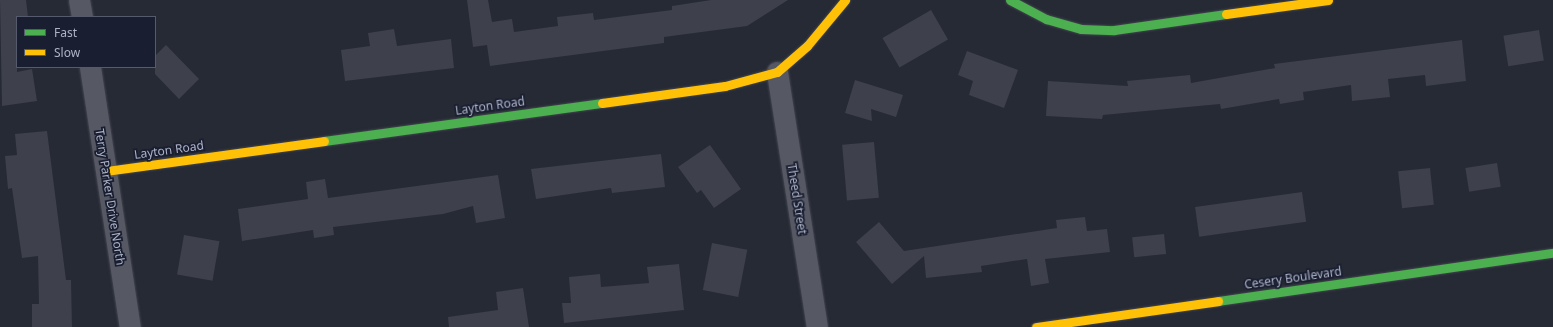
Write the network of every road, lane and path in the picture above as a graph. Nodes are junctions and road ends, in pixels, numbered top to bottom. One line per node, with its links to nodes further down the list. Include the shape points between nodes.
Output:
1 (79, 0): 5 (street)
2 (845, 0): 7 (street, Layton Road, via 812,41)
3 (1010, 0): 4 (street, via 1046,19 1081,29 1114,30)
4 (1328, 0)
5 (82, 16)
6 (90, 68): 8 (street, Terry Parker Drive North)
7 (777, 72): 8 (street, Layton Road, via 725,86); 11 (street, Theed Street)
8 (106, 171): 10 (street, Terry Parker Drive North)
9 (1553, 253): 12 (street, Cesery Boulevard)
10 (130, 327)
11 (817, 327)
12 (1036, 327)

